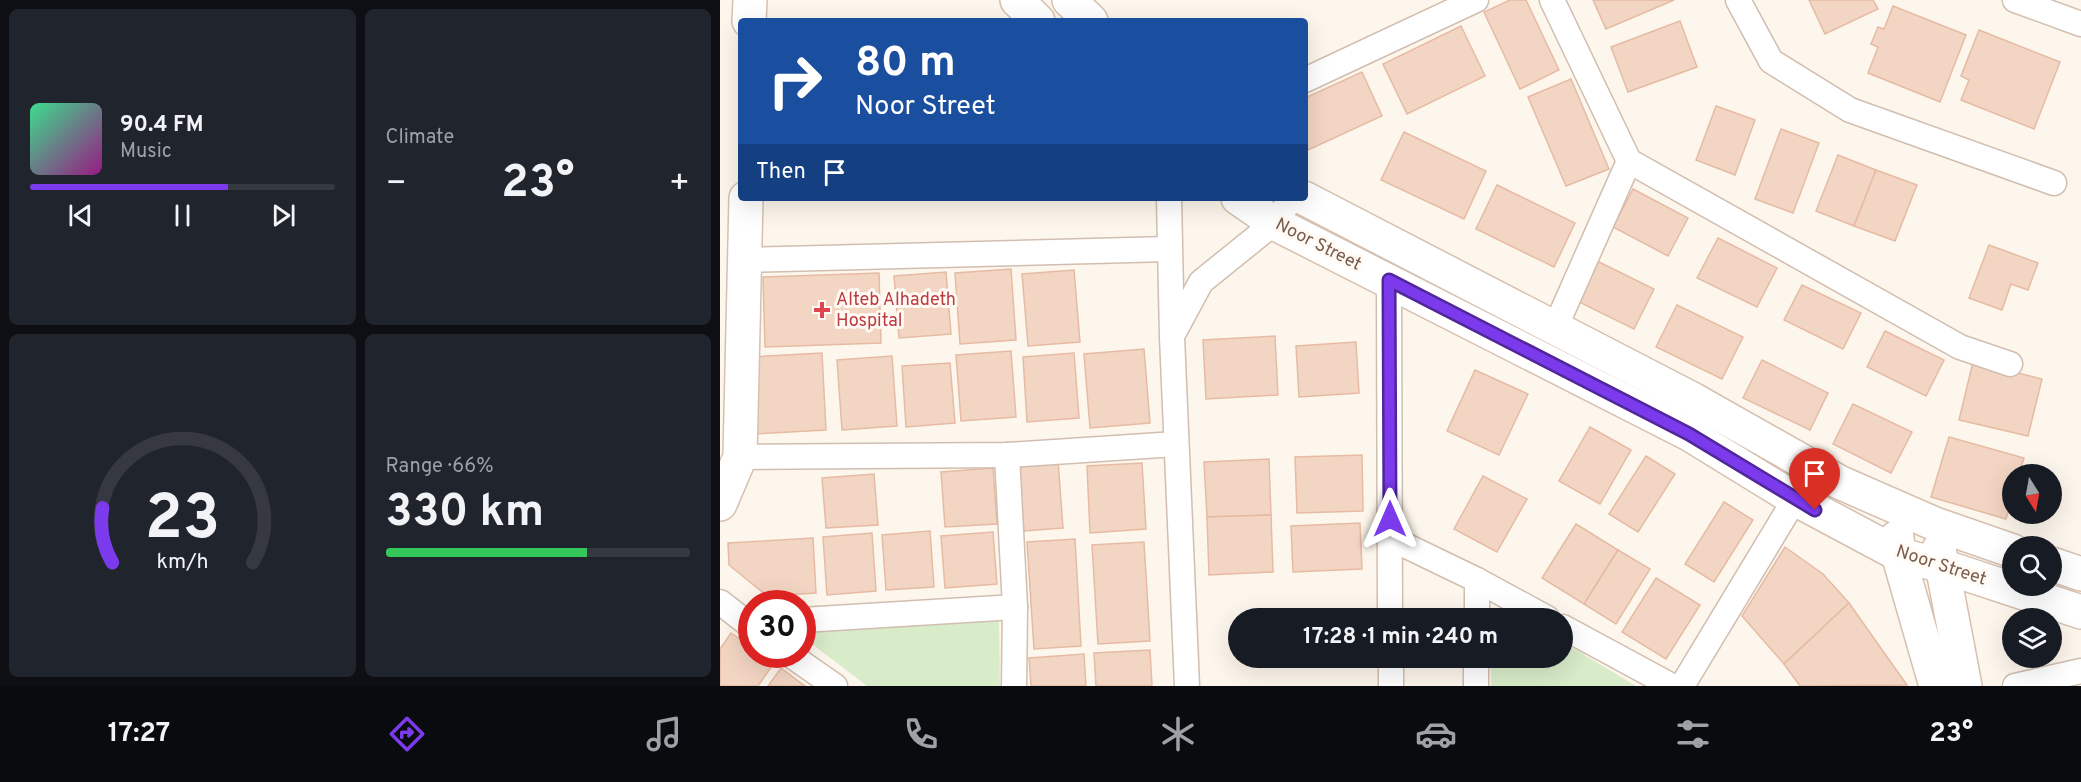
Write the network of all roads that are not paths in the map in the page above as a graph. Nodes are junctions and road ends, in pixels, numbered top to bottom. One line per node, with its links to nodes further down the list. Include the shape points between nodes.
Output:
1 (750, 0): 8 (main road)
2 (1017, 0): 9 (main road)
3 (1070, 0): 10 (main road)
4 (1476, 0): 12 (street)
5 (1552, 0): 13 (street)
6 (1738, 0): 14 (street, via 1771,61 1850,110)
7 (2015, 0): 11 (street)
8 (749, 18)
9 (1035, 18)
10 (1087, 18)
11 (2081, 24)
12 (1308, 79)
13 (1629, 162): 23 (street); 25 (street, via 1960,347)
14 (2054, 183)
15 (1308, 200): 23 (main road, Noor Street)
16 (746, 201): 21 (main road)
17 (1168, 201): 20 (street)
18 (1248, 201): 19 (main road, Noor Street)
19 (1283, 211): 22 (main road, Noor Street); 24 (street, via 1201,282)
20 (1169, 249): 21 (street); 24 (street)
21 (745, 260): 28 (main road)
22 (1389, 280): 29 (main road, Noor Street, via 1689,434); 33 (street)
23 (1555, 328): 31 (main road, Noor Street, via 1839,482)
24 (1172, 337): 26 (street)
25 (2010, 364)
26 (1176, 444): 27 (street); 55 (street)
27 (1008, 455): 28 (street); 41 (street)
28 (740, 457): 30 (main road)
29 (1795, 499): 35 (main road, Noor Street); 59 (street)
30 (720, 504)
31 (1897, 508): 32 (main road, Noor Street); 35 (main road)
32 (1935, 524): 34 (main road, Noor Street); 36 (main road)
33 (1390, 537): 39 (street); 42 (street)
34 (2002, 547)
35 (1898, 554): 36 (main road, Noor Street); 60 (main road)
36 (1942, 566): 45 (main road, Noor Street); 61 (main road)
37 (2062, 567): 38 (main road)
38 (2081, 574)
39 (1477, 580): 43 (street); 44 (street)
40 (720, 602): 46 (street)
41 (1015, 607): 47 (street); 54 (street)
42 (1390, 608)
43 (1477, 608)
44 (1529, 608)
45 (2081, 612)
46 (738, 616)
47 (816, 619)
48 (1573, 632): 58 (street)
49 (809, 668): 53 (street)
50 (1391, 668): 56 (street)
51 (1476, 668): 57 (street)
52 (2081, 671): 62 (street)
53 (835, 686)
54 (1014, 686)
55 (1187, 686)
56 (1391, 686)
57 (1476, 686)
58 (1672, 686)
59 (1682, 686)
60 (1936, 686)
61 (1965, 686)
62 (2015, 686)

